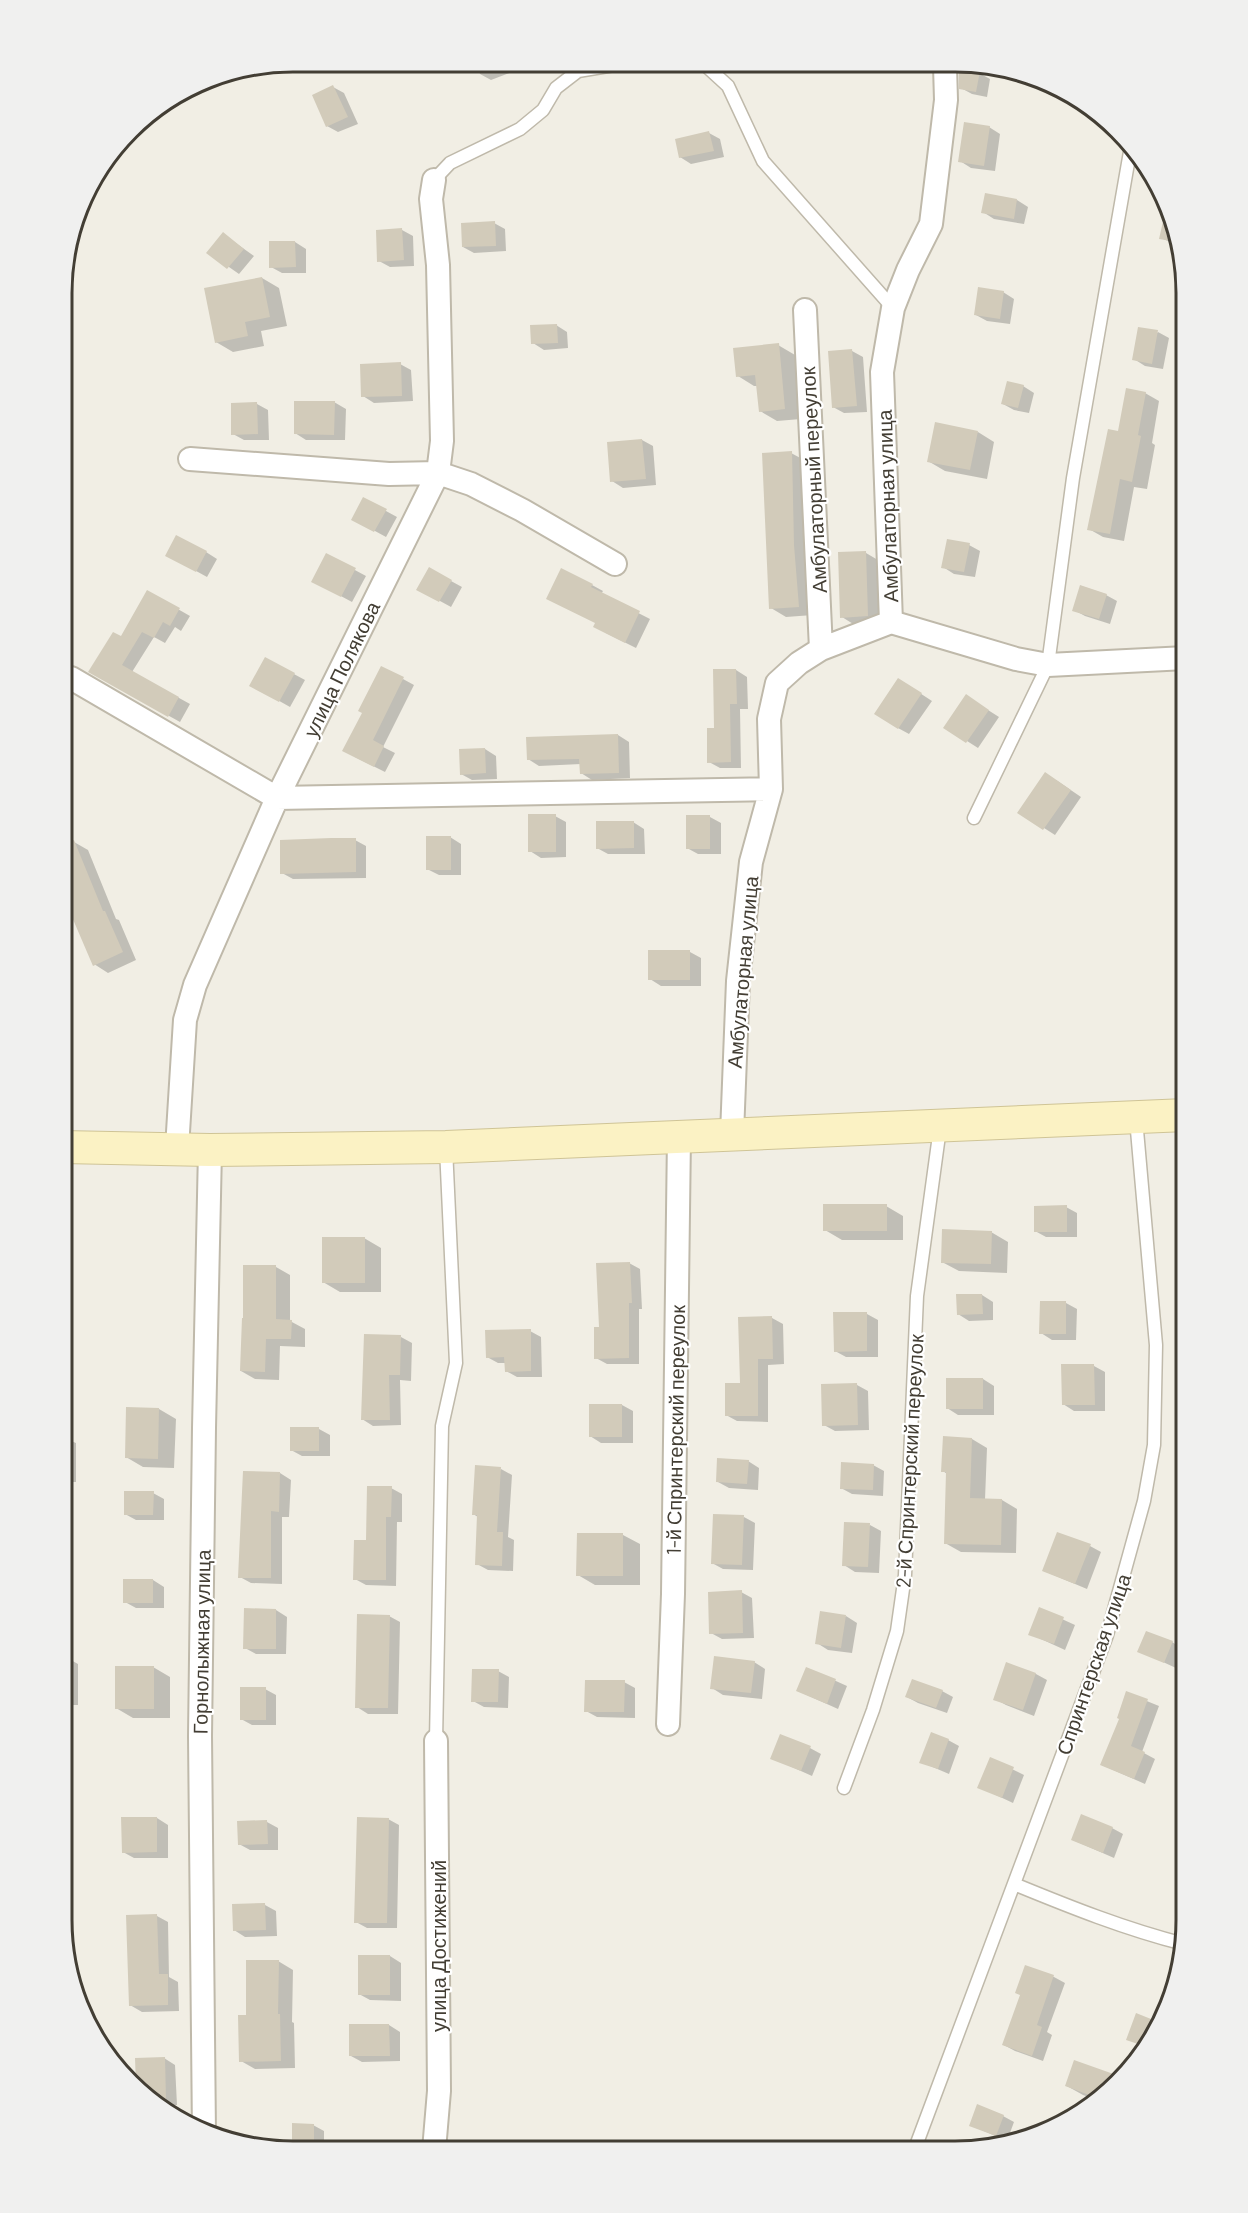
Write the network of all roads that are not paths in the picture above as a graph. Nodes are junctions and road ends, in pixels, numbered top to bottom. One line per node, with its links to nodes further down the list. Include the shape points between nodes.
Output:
1 (577, 72): 5 (lane, via 556,88 543,110 520,129 450,163)
2 (713, 72): 6 (lane, via 728,86 763,161)
3 (945, 72): 6 (street, Амбулаторная улица, via 946,100 931,224)
4 (1129, 157): 14 (lane, via 1072,478)
5 (434, 180): 9 (street, улица Полякова, via 431,199 438,265 442,441)
6 (893, 308): 11 (street, Амбулаторная улица, via 882,372)
7 (805, 310): 12 (street, Амбулаторный переулок)
8 (190, 459): 9 (street, via 389,474)
9 (438, 473): 10 (street, via 471,484 522,510); 17 (street, улица Полякова)
10 (615, 564)
11 (891, 622): 12 (street, Амбулаторная улица); 14 (street)
12 (821, 649): 16 (street, Амбулаторная улица, via 777,683 769,719)
13 (1176, 659): 14 (street)
14 (1048, 665): 18 (lane)
15 (72, 679): 17 (street)
16 (771, 789): 17 (street); 22 (street, Амбулаторная улица, via 751,862 738,981)
17 (277, 798): 26 (street, улица Полякова, via 185,1020)
18 (974, 818)
19 (1176, 1115): 20 (street)
20 (1136, 1118): 21 (street); 31 (lane, Спринтерская улица, via 1156,1345 1154,1445 1144,1501 1107,1635)
21 (940, 1126): 22 (street); 30 (lane, 2-й Спринтерский переулок, via 917,1296 905,1575 897,1631)
22 (732, 1134): 23 (street)
23 (679, 1136): 25 (street); 28 (street, 1-й Спринтерский переулок)
24 (72, 1147): 26 (street)
25 (446, 1147): 27 (street); 29 (lane, via 456,1363 442,1426)
26 (177, 1148): 27 (street)
27 (210, 1150): 33 (street, Горнолыжная улица, via 200,1736)
28 (668, 1724)
29 (436, 1741): 34 (street, улица Достижений, via 439,2091)
30 (844, 1788)
31 (1014, 1884): 32 (lane, via 1090,1916); 35 (lane, Спринтерская улица)
32 (1175, 1942)
33 (204, 2122)
34 (435, 2141)
35 (918, 2141)

